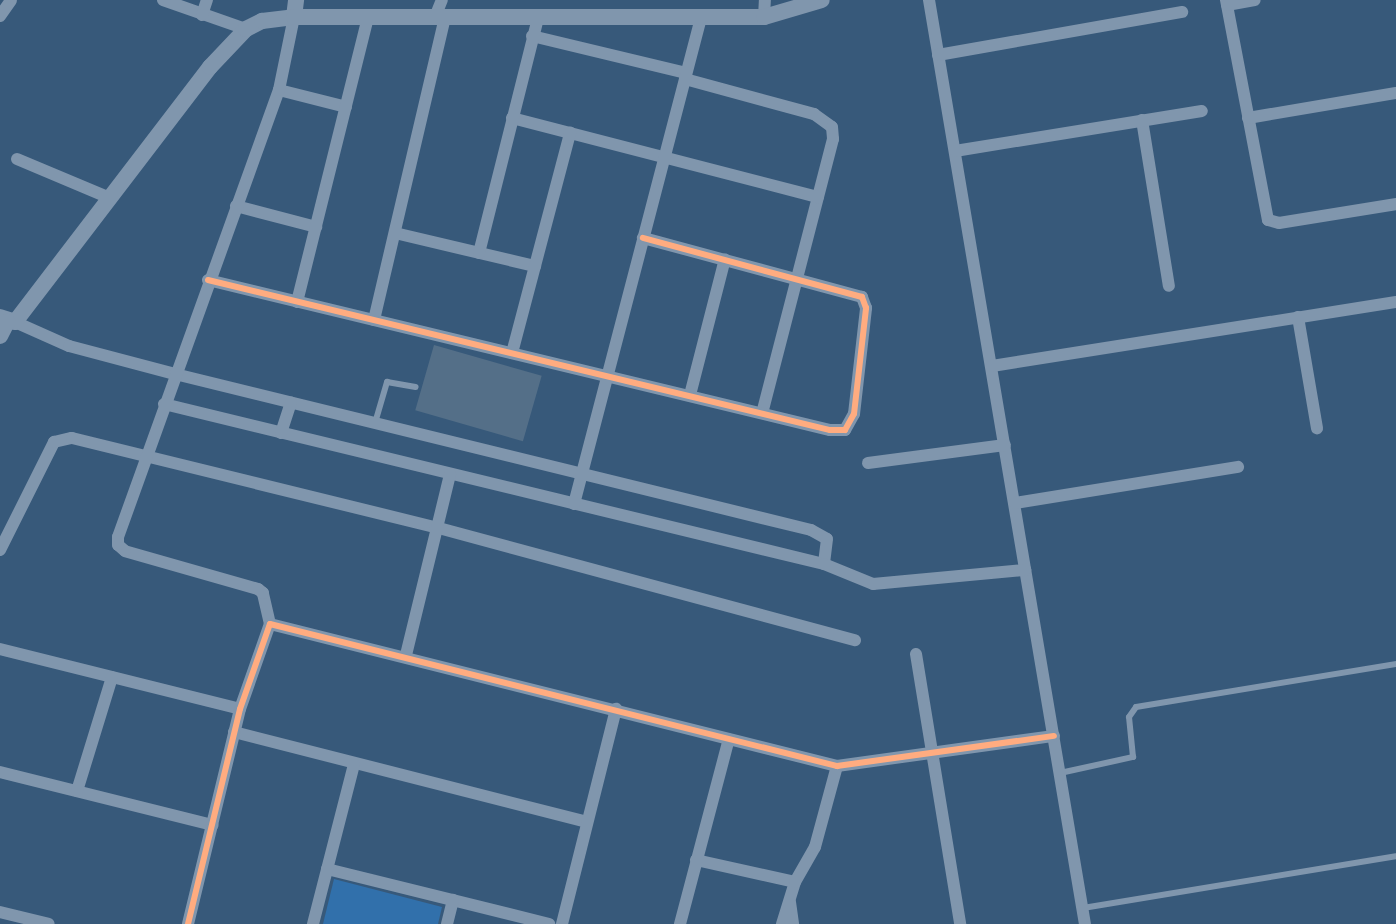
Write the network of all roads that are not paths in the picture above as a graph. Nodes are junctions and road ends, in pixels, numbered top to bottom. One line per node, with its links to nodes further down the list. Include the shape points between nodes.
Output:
1 (11, 0): 13 (street)
2 (163, 0): 12 (street)
3 (207, 0): 12 (street)
4 (296, 0): 14 (street)
5 (442, 0): 16 (street)
6 (765, 0): 17 (street)
7 (822, 0): 17 (street)
8 (929, 0): 22 (street)
9 (1255, 0): 10 (street)
10 (1227, 2): 29 (street)
11 (1182, 12): 22 (street)
12 (202, 15): 20 (street)
13 (0, 16)
14 (294, 17): 15 (street); 20 (street, via 262,21); 24 (street)
15 (368, 17): 16 (street); 26 (street)
16 (440, 17): 18 (street); 40 (street)
17 (764, 17): 19 (street)
18 (538, 18): 19 (street); 21 (street)
19 (701, 18): 23 (street)
20 (246, 30): 36 (street, via 210,67)
21 (532, 36): 23 (street); 28 (street)
22 (938, 54): 32 (street)
23 (686, 76): 33 (street); 35 (street, via 827,120 833,140)
24 (279, 90): 26 (street); 38 (street)
25 (1396, 93): 29 (street)
26 (346, 107): 39 (street)
27 (1202, 111): 30 (street)
28 (512, 118): 31 (street); 42 (street)
29 (1248, 118): 37 (street, via 1268,220 1279,223)
30 (1142, 120): 32 (street); 47 (street)
31 (570, 133): 33 (street); 44 (street)
32 (955, 151): 54 (street)
33 (665, 156): 35 (street); 41 (street)
34 (17, 159): 36 (street)
35 (818, 197): 45 (street)
36 (110, 198): 52 (street)
37 (1396, 204)
38 (236, 206): 39 (street); 46 (street)
39 (316, 227): 48 (street)
40 (395, 233): 42 (street); 51 (street)
41 (643, 238): 43 (street); 56 (street)
42 (479, 253): 44 (street)
43 (725, 259): 45 (street); 58 (street)
44 (535, 266): 53 (street)
45 (797, 277): 61 (street); 61 (street, via 855,293 865,301 851,423 838,432)
46 (208, 280): 48 (street); 55 (street)
47 (1168, 286)
48 (297, 302): 51 (street)
49 (1396, 302): 50 (street)
50 (1298, 317): 54 (street); 63 (street)
51 (374, 320): 53 (street)
52 (6, 324): 55 (street, via 69,346)
53 (512, 353): 56 (street)
54 (992, 366): 65 (street)
55 (175, 374): 59 (street); 60 (street)
56 (607, 376): 58 (street); 70 (street)
57 (416, 387): 62 (lane, via 387,382)
58 (690, 395): 61 (street)
59 (291, 403): 62 (street); 64 (street)
60 (164, 404): 64 (street); 66 (street)
61 (762, 413)
62 (375, 423): 70 (street)
63 (1317, 428)
64 (281, 433): 69 (street)
65 (1005, 445): 67 (street); 71 (street)
66 (145, 459): 73 (street); 74 (street, via 62,437 49,451); 77 (street, via 118,537 121,549 258,589 263,593)
67 (868, 463)
68 (1238, 467): 71 (street)
69 (450, 474): 72 (street); 73 (street)
70 (582, 474): 72 (street); 75 (street, via 811,530 827,539)
71 (1015, 503): 76 (street)
72 (574, 504): 75 (street)
73 (435, 527): 78 (street); 81 (street)
74 (0, 550)
75 (824, 564): 76 (street, via 873,584)
76 (1025, 570): 87 (street)
77 (270, 624): 81 (street); 84 (street)
78 (855, 640)
79 (0, 649): 83 (street)
80 (916, 654): 89 (street)
81 (406, 655): 85 (street)
82 (1396, 664): 93 (lane, via 1136,708 1129,717 1133,757)
83 (112, 677): 84 (street); 94 (street)
84 (240, 709): 86 (street)
85 (616, 709): 88 (street); 95 (street)
86 (234, 732): 90 (street); 96 (street)
87 (1054, 736): 89 (street); 93 (street)
88 (729, 739): 91 (street); 98 (street)
89 (934, 756): 91 (street); 114 (street)
90 (354, 764): 95 (street); 99 (street)
91 (837, 766): 100 (street, via 815,848)
92 (0, 772): 94 (street)
93 (1060, 773): 103 (street)
94 (77, 791): 96 (street)
95 (587, 822): 110 (street)
96 (213, 825): 106 (street)
97 (1396, 856): 103 (lane)
98 (696, 860): 100 (street); 111 (street)
99 (327, 869): 102 (street); 107 (street)
100 (795, 882): 101 (street)
101 (789, 898): 112 (street); 113 (street)
102 (453, 900): 108 (street); 109 (street)
103 (1082, 908): 115 (street)
104 (0, 912): 105 (street)
105 (49, 924)
106 (188, 924)
107 (314, 924)
108 (447, 924)
109 (549, 924)
110 (562, 924)
111 (680, 924)
112 (782, 924)
113 (793, 924)
114 (960, 924)
115 (1085, 924)

